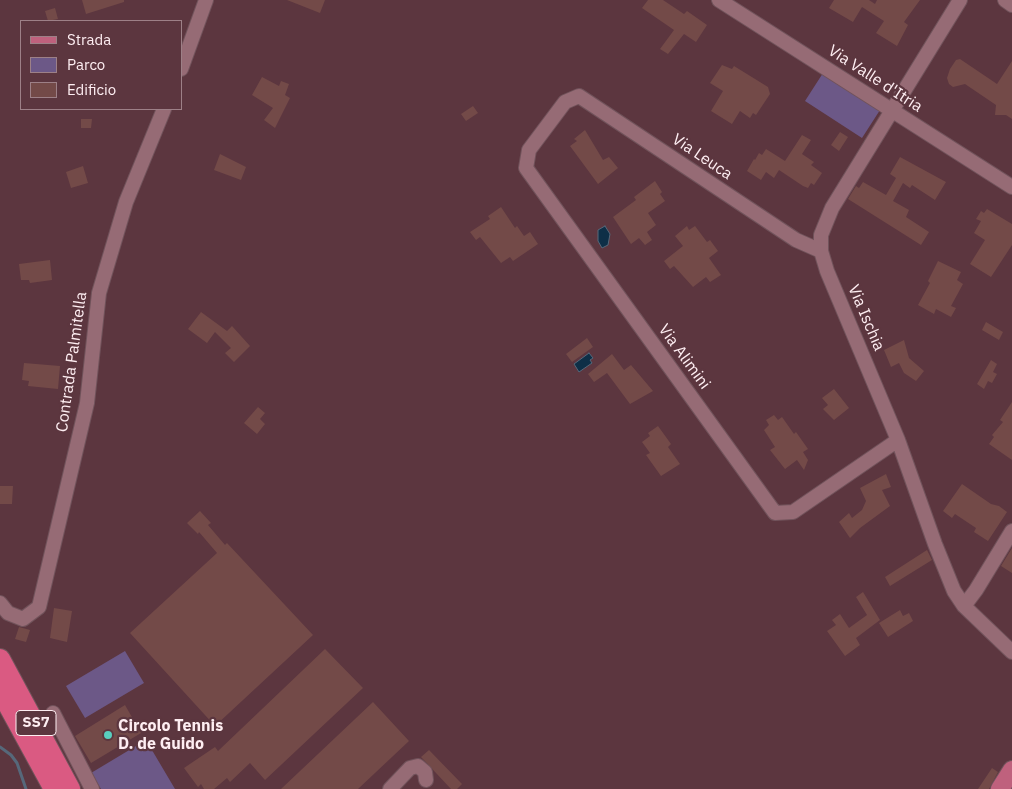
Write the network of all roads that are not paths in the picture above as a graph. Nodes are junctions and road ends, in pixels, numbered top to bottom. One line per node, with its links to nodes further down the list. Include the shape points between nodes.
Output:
1 (206, 0): 6 (street)
2 (720, 0): 9 (street, Via Valle d'Itria)
3 (960, 0): 9 (street, Via Ischia)
4 (1005, 0): 5 (street)
5 (1012, 5)
6 (182, 66)
7 (565, 102): 11 (street, Via Leuca, via 579,96 796,240); 12 (street, Via Alimini, via 529,150 526,168 775,513 793,512)
8 (164, 110): 14 (street, Contrada Palmitella, via 126,202 99,293 87,402 39,607 23,619 8,613)
9 (892, 110): 10 (street, Via Valle d'Itria); 11 (street, Via Ischia, via 832,208 821,235)
10 (1012, 187)
11 (821, 250): 12 (street, Via Ischia)
12 (898, 440): 15 (street, Via Ischia, via 935,544 954,591)
13 (1012, 531): 15 (street)
14 (0, 603)
15 (964, 606): 16 (street, Via Ischia)
16 (1012, 652)
17 (0, 659): 23 (highway, SS7)
18 (0, 690): 22 (highway, SS7)
19 (53, 713): 24 (street)
20 (1012, 770): 26 (main road)
21 (426, 780): 25 (street, via 425,772 418,766 410,768)
22 (54, 789)
23 (70, 789)
24 (92, 789)
25 (390, 789)
26 (1000, 789)

